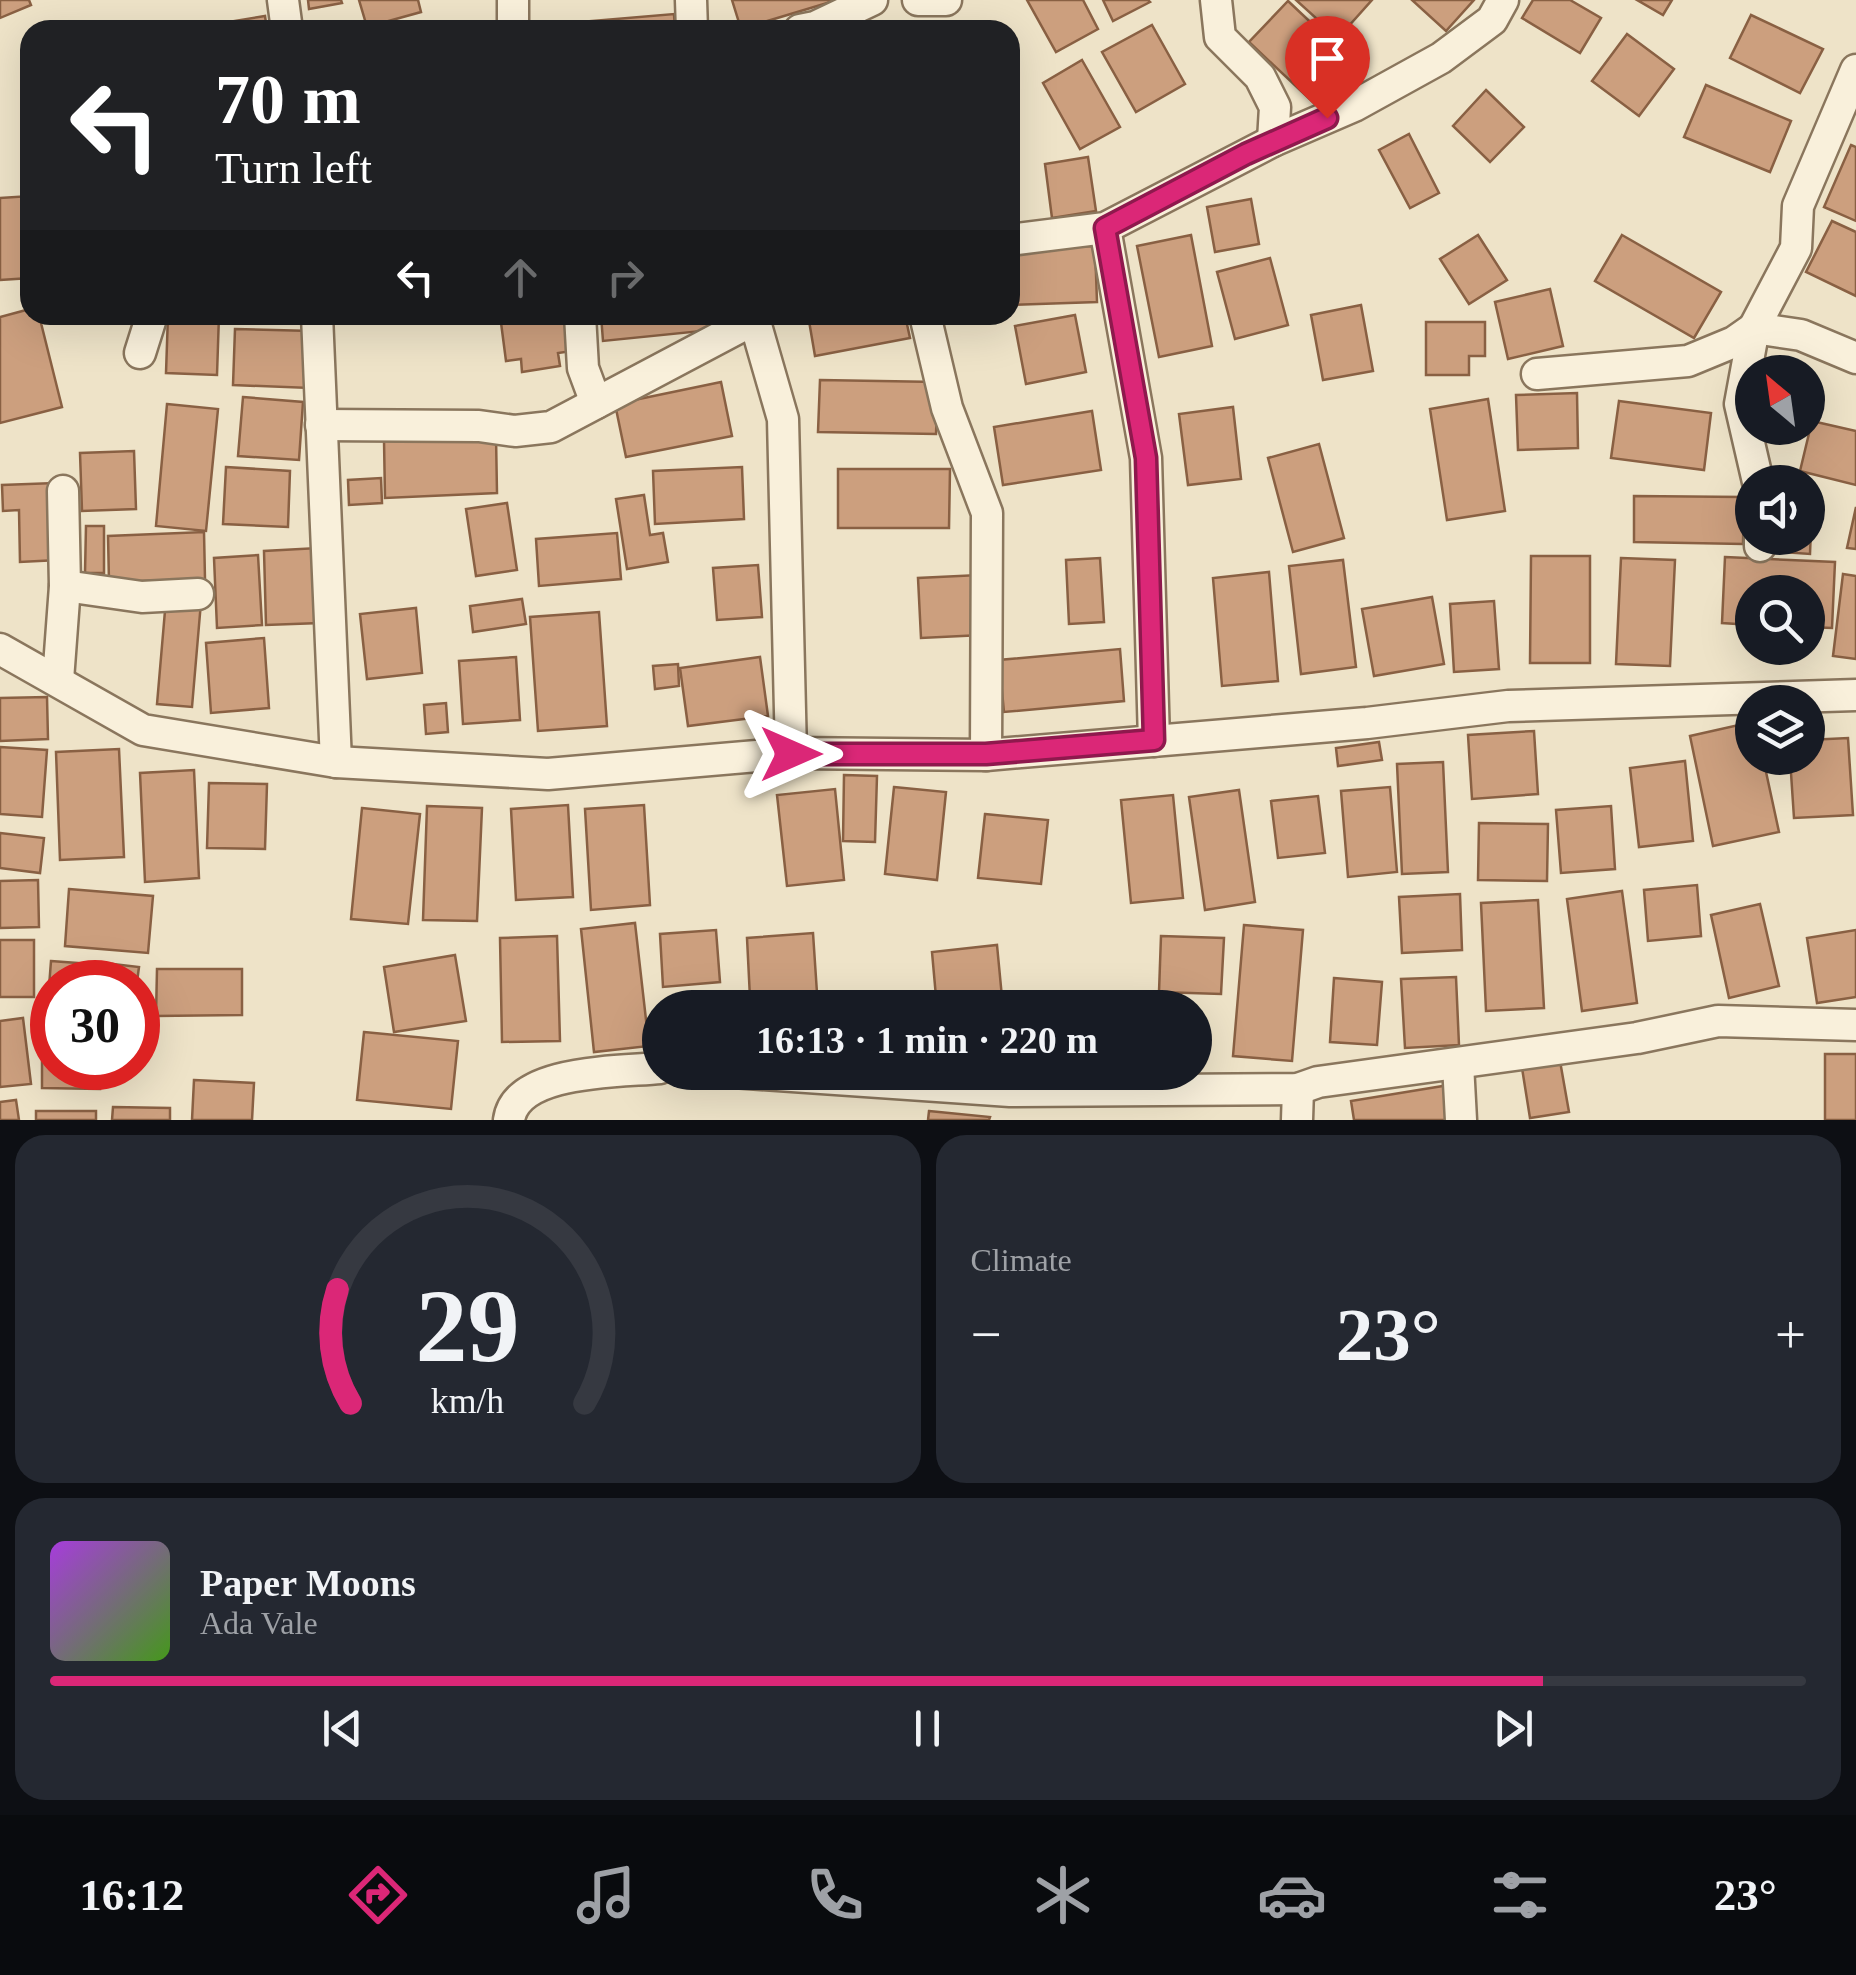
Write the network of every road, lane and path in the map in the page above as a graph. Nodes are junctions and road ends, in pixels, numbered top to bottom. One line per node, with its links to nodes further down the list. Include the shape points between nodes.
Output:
1 (872, 0): 6 (street)
2 (918, 0): 3 (street)
3 (946, 0)
4 (1216, 0): 8 (street, via 1220,36 1260,77 1275,107)
5 (1504, 0): 8 (street, via 1492,20 1441,58)
6 (831, 20)
7 (1856, 70): 11 (street, via 1798,206 1796,248)
8 (1273, 141): 9 (street)
9 (1105, 228): 10 (street); 32 (street, via 1146,458)
10 (1020, 239)
11 (1772, 292): 18 (street); 19 (street)
12 (149, 325): 20 (street)
13 (317, 325): 24 (street)
14 (581, 325): 23 (street, via 583,368)
15 (739, 325): 23 (street)
16 (756, 325): 33 (street, via 783,419)
17 (927, 325): 34 (street, via 948,408 987,513)
18 (1754, 328): 19 (street); 22 (street, via 1688,361); 25 (street, via 1740,404)
19 (1800, 335): 21 (street)
20 (140, 353)
21 (1856, 358)
22 (1537, 374)
23 (596, 402): 24 (street, via 551,427 515,431)
24 (321, 425): 35 (street)
25 (1754, 465)
26 (62, 491): 27 (street)
27 (65, 586): 28 (street, via 142,596); 30 (street)
28 (198, 594)
29 (0, 649): 30 (street)
30 (58, 680): 35 (street, via 144,730)
31 (1856, 695): 32 (street, via 1508,706)
32 (1154, 740): 34 (street)
33 (791, 754): 34 (street); 35 (street, via 548,774)
34 (986, 754)
35 (336, 762)
36 (1856, 1026): 37 (street, via 1718,1021)
37 (1458, 1064): 39 (street); 45 (street)
38 (642, 1070): 43 (street, via 540,1084 522,1094)
39 (1298, 1089): 42 (street); 44 (street)
40 (995, 1090): 41 (street)
41 (1154, 1090)
42 (1212, 1090)
43 (510, 1120)
44 (1297, 1120)
45 (1461, 1120)

